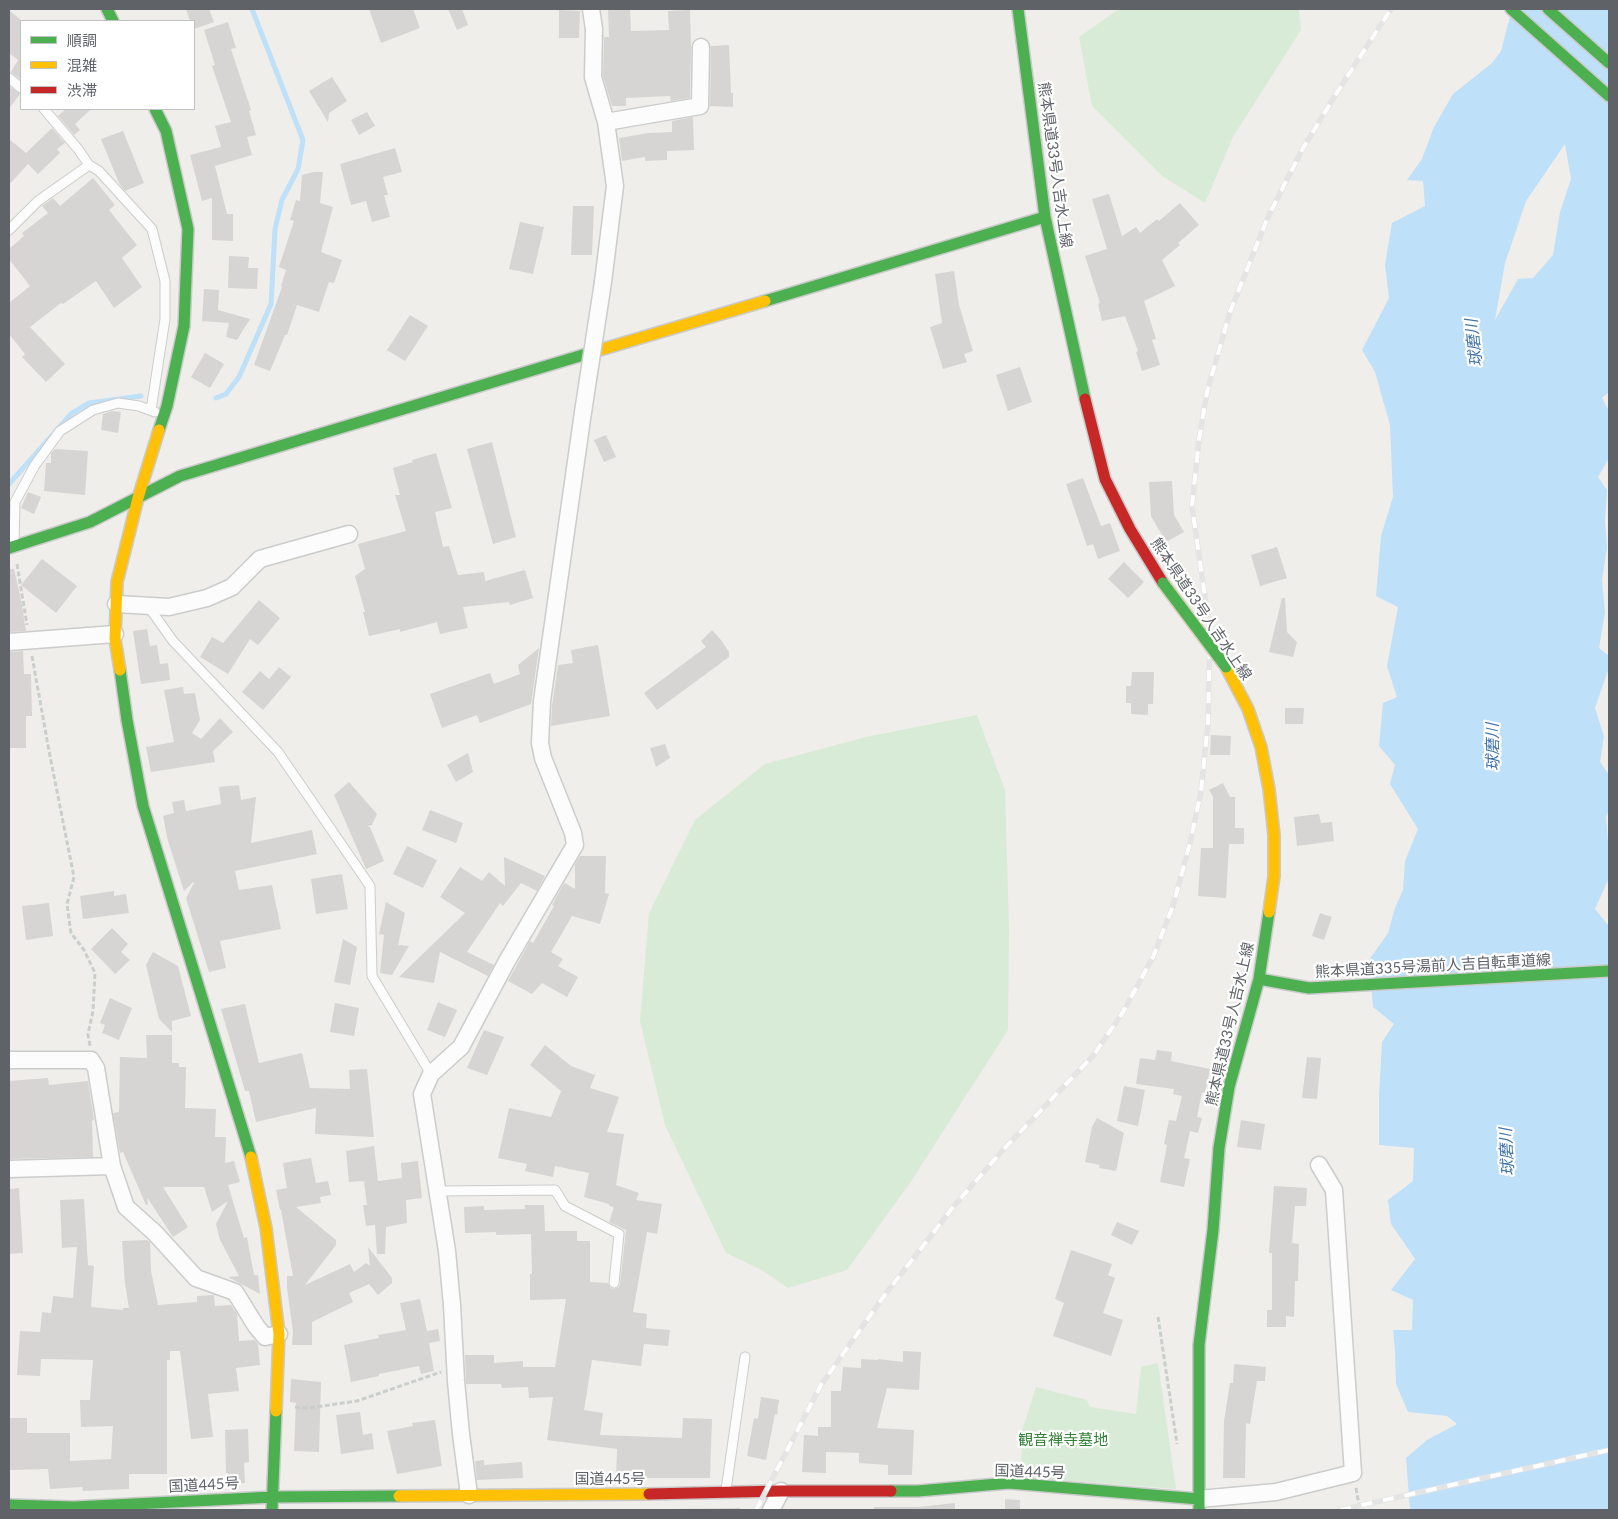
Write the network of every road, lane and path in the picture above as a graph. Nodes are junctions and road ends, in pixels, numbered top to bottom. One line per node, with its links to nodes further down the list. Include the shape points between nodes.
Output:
1 (591, 9): 12 (street, via 593,78)
2 (1018, 9): 14 (main road, 熊本県道33号人吉水上線)
3 (1511, 9): 9 (main road)
4 (1548, 9): 6 (main road)
5 (701, 47): 12 (street, via 700,106)
6 (1609, 63)
7 (9, 78): 8 (lane)
8 (20, 87)
9 (1609, 96)
10 (45, 110): 13 (lane)
11 (156, 110): 17 (main road, via 166,131 188,229 184,326)
12 (606, 122): 30 (street, bridge, via 615,186 542,701 540,743 575,845 461,1047)
13 (88, 165): 15 (lane, via 38,201); 16 (lane, via 99,171 152,229 156,243 165,281 165,319)
14 (1045, 217): 18 (main road, via 180,476); 27 (main road, 熊本県道33号人吉水上線, bridge, via 1105,479 1130,529 1163,583 1226,667 1248,709 1261,747 1274,835 1274,876)
15 (9, 230)
16 (151, 410): 17 (lane); 20 (lane, via 118,403 93,410 60,431 35,465 15,502)
17 (164, 416): 18 (main road)
18 (138, 498): 20 (main road, via 90,522); 21 (main road, via 117,582)
19 (349, 534): 22 (street, via 260,559 232,587 207,598 169,607)
20 (11, 548): 24 (path)
21 (116, 604): 22 (street); 23 (main road)
22 (148, 606): 30 (lane, via 173,641 278,752 370,886 372,976)
23 (115, 634): 24 (street); 37 (main road, via 142,806 253,1163 266,1228)
24 (29, 640): 25 (street); 29 (path, via 74,877 67,904 71,933 96,973 94,1011 88,1034)
25 (9, 642)
26 (1609, 971): 27 (main road, 熊本県道335号湯前人吉自転車道線, via 1309,988)
27 (1259, 979): 49 (main road, 熊本県道33号人吉水上線, via 1229,1087 1219,1148 1199,1345)
28 (9, 1060): 29 (street)
29 (91, 1060): 32 (street, via 96,1068)
30 (431, 1074): 34 (street, via 422,1094)
31 (1319, 1165): 42 (street, via 1334,1190)
32 (112, 1166): 33 (street); 37 (street, via 126,1207 196,1278 235,1292 265,1337)
33 (9, 1169)
34 (438, 1191): 35 (lane, via 555,1190 565,1206 619,1234); 39 (street, via 448,1251)
35 (614, 1283)
36 (1158, 1317): 41 (path)
37 (279, 1334): 40 (main road)
38 (746, 1357): 44 (lane)
39 (455, 1368): 40 (path, via 357,1401 308,1408); 45 (street, via 460,1434)
40 (277, 1406): 46 (main road)
41 (1177, 1445)
42 (1353, 1473): 49 (street, via 1276,1492); 52 (path)
43 (781, 1491): 44 (main road, 国道445号); 49 (main road, 国道445号, via 918,1491 1009,1483); 51 (street)
44 (725, 1493): 47 (main road, 国道445号)
45 (470, 1495): 46 (main road, 国道445号); 47 (main road, 国道445号)
46 (273, 1497): 48 (main road, 国道445号, via 74,1507); 50 (main road)
47 (593, 1502)
48 (9, 1505)
49 (1199, 1505)
50 (272, 1510)
51 (772, 1510)
52 (1360, 1510)

